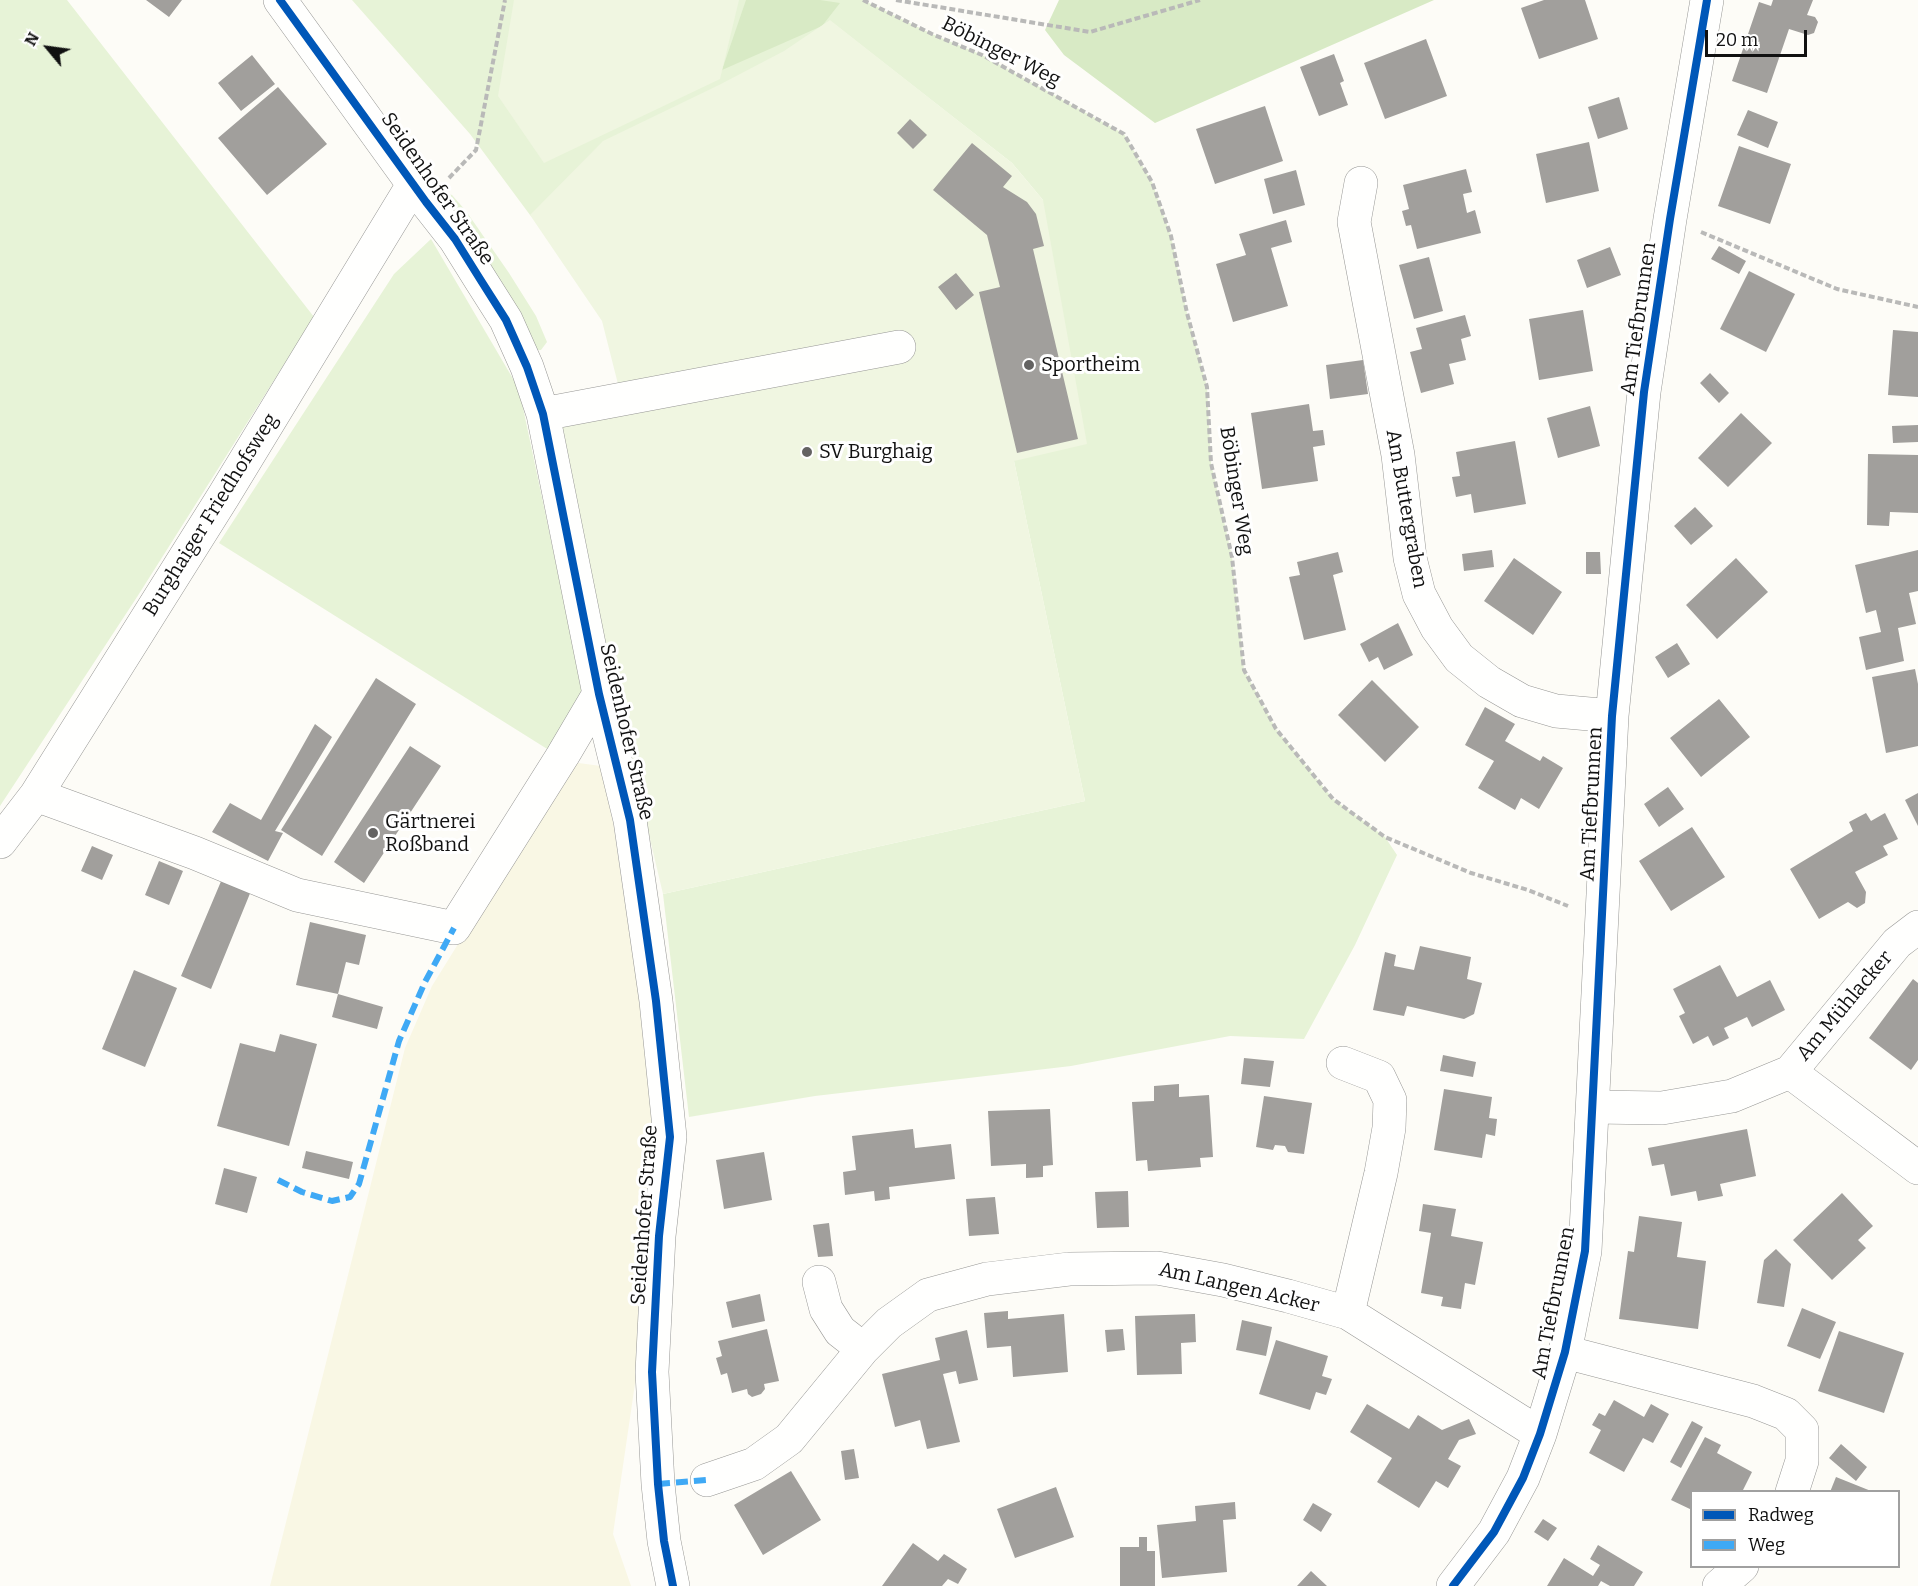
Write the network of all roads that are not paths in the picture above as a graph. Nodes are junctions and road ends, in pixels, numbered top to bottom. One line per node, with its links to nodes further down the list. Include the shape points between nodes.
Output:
1 (280, 0): 4 (street, Seidenhofer Straße)
2 (1707, 0): 8 (street, Am Tiefbrunnen, via 1644,392)
3 (1361, 183): 8 (street, Am Buttergraben, via 1354,222 1398,455 1410,558 1419,594 1459,658 1489,682 1522,701 1556,711)
4 (420, 193): 6 (street, Seidenhofer Straße, via 455,239 506,320); 9 (street, Burghaiger Friedhofsweg)
5 (898, 347): 6 (street)
6 (543, 414): 7 (street, Seidenhofer Straße)
7 (599, 694): 9 (street, Seidenhofer Straße, via 454,928 297,895); 24 (street, Seidenhofer Straße, via 630,820 656,1001 670,1137 659,1236 652,1372 658,1484)
8 (1612, 716): 14 (street, Am Tiefbrunnen)
9 (36, 795): 10 (street, Burghaiger Friedhofsweg)
10 (0, 842)
11 (1918, 927): 13 (street, Am Mühlacker, via 1897,943)
12 (1343, 1063): 17 (street, via 1379,1077 1390,1100 1381,1173)
13 (1790, 1072): 14 (street, Am Mühlacker, via 1732,1096 1662,1108); 15 (street)
14 (1593, 1107): 19 (street, Am Tiefbrunnen, via 1585,1251)
15 (1918, 1168)
16 (819, 1282): 18 (street, via 826,1309 840,1331)
17 (1348, 1313): 18 (street, Am Langen Acker, via 1244,1285 1156,1268 1069,1269 987,1279 928,1295 889,1323); 20 (street, Am Langen Acker)
18 (863, 1349): 21 (street, Am Langen Acker, via 789,1439 754,1464)
19 (1565, 1352): 20 (street, Am Tiefbrunnen); 22 (street, Am Tiefbrunnen, via 1754,1401 1786,1414 1802,1430 1802,1461)
20 (1540, 1434): 25 (street, Am Tiefbrunnen, via 1523,1478 1494,1532)
21 (707, 1480)
22 (1792, 1490)
23 (1740, 1568): 26 (street)
24 (673, 1586)
25 (1453, 1586)
26 (1719, 1586)

